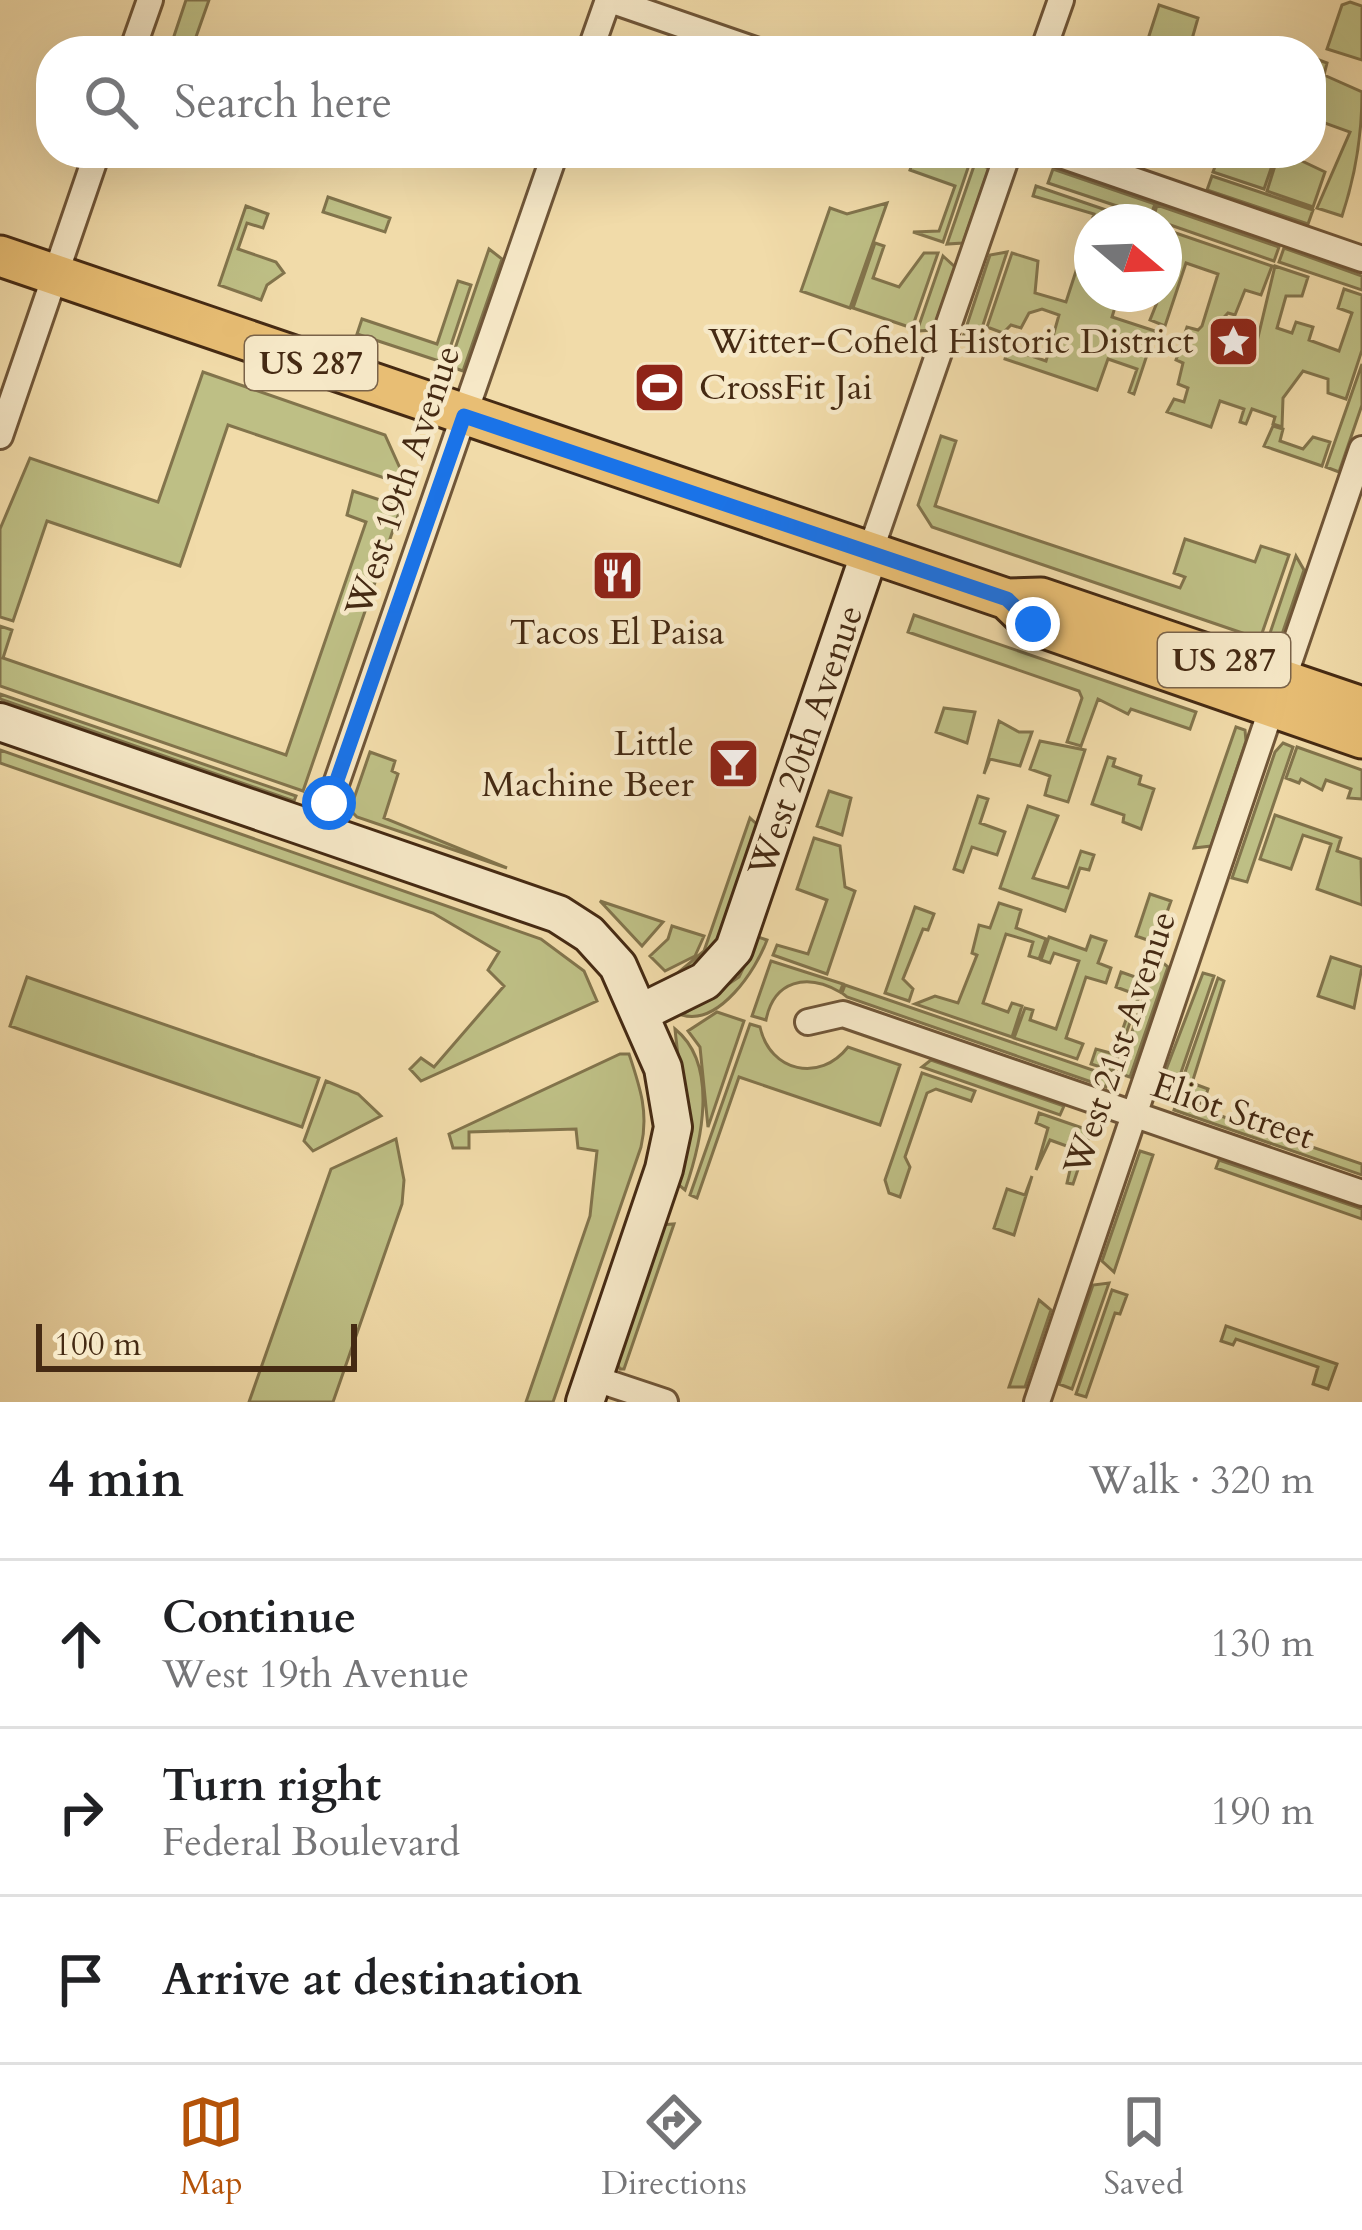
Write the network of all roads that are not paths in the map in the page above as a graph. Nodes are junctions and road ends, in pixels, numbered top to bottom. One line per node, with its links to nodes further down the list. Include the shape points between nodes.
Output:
1 (150, 0): 4 (street)
2 (609, 0): 5 (street); 6 (street)
3 (1061, 0): 7 (street)
4 (137, 36)
5 (596, 36)
6 (714, 36)
7 (1048, 36)
8 (92, 168): 14 (street)
9 (550, 168): 15 (street, West 19th Avenue)
10 (1003, 168): 18 (street, West 20th Avenue)
11 (1098, 168): 13 (street)
12 (0, 256): 14 (main road, US 287)
13 (1362, 259)
14 (55, 275): 15 (main road, US 287); 16 (street)
15 (464, 416): 18 (main road, US 287); 23 (street, West 19th Avenue)
16 (0, 436)
17 (1362, 449): 19 (street, West 21st Avenue)
18 (870, 552): 19 (main road, US 287, via 1007,599 1033,624); 24 (street, West 20th Avenue, via 734,949 704,981)
19 (1278, 693): 20 (main road, US 287); 22 (main road, US 287); 26 (street, West 21st Avenue)
20 (1362, 707)
21 (0, 722): 23 (street)
22 (1362, 738)
23 (319, 833): 24 (street, via 558,914 607,951)
24 (640, 1013): 28 (street, via 663,1068 673,1127)
25 (808, 1022): 26 (street, Eliot Street, via 844,1014)
26 (1134, 1115): 27 (street, Eliot Street); 30 (street, West 21st Avenue)
27 (1362, 1193)
28 (589, 1390): 29 (street)
29 (665, 1402)
30 (1036, 1402)

